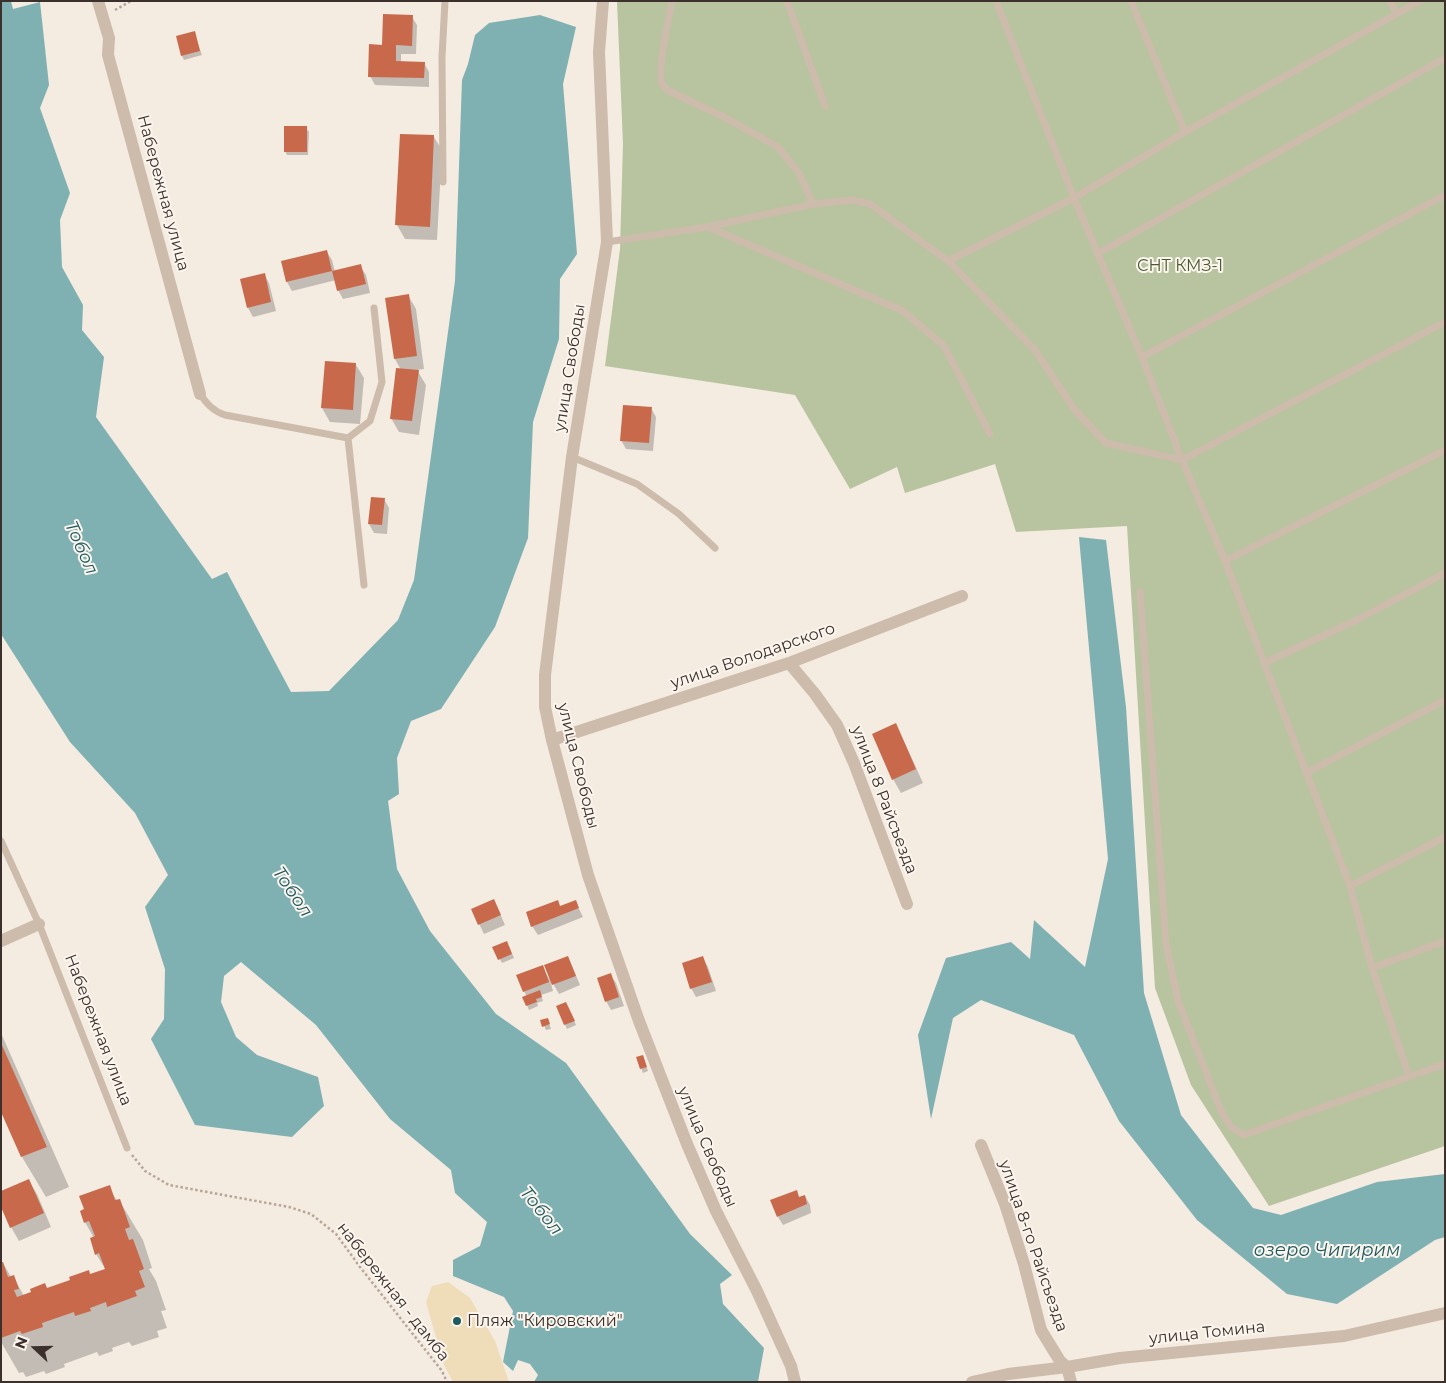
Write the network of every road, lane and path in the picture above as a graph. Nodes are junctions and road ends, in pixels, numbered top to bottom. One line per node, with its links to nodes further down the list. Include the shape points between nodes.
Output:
1 (98, 1): 12 (street, Набережная улица)
2 (131, 1): 12 (path)
3 (445, 1): 16 (lane)
4 (603, 1): 21 (street, улица Свободы, via 599,52)
5 (672, 1): 19 (lane, via 662,83 667,90 778,147 799,173)
6 (787, 1): 14 (lane)
7 (996, 1): 18 (lane)
8 (1131, 1): 15 (lane)
9 (1390, 1): 11 (lane)
10 (1420, 1): 11 (lane)
11 (1397, 14): 15 (lane)
12 (102, 16): 27 (street, Набережная улица, via 109,38 108,55)
13 (1445, 58): 22 (lane)
14 (825, 106)
15 (1185, 132): 18 (lane)
16 (443, 182)
17 (1445, 195): 26 (lane)
18 (1074, 198): 22 (lane); 23 (lane)
19 (813, 204): 20 (lane); 23 (lane, via 853,200 870,204)
20 (707, 227): 21 (lane); 28 (lane, via 903,311 944,346)
21 (607, 242): 31 (street, улица Свободы)
22 (1097, 254): 26 (lane)
23 (948, 261): 32 (lane, via 1034,350 1074,410 1106,443)
24 (374, 308): 29 (lane, via 382,382 370,421)
25 (1445, 322): 32 (lane)
26 (1142, 356): 32 (lane)
27 (200, 394): 29 (lane, via 209,407 225,415)
28 (990, 434)
29 (348, 438): 36 (lane)
30 (1445, 450): 34 (lane)
31 (572, 457): 33 (lane, via 637,484 678,514); 42 (street, улица Свободы, via 545,675 545,707)
32 (1182, 460): 34 (lane)
33 (715, 548)
34 (1225, 561): 40 (lane)
35 (1445, 573): 40 (lane, via 1357,620)
36 (364, 585)
37 (1140, 592): 53 (lane, via 1166,943 1178,1001 1222,1113 1231,1127 1244,1134)
38 (962, 596): 39 (street, улица Володарского)
39 (789, 662): 42 (street, улица Володарского); 47 (street, улица 8 Райсъезда, via 837,725)
40 (1264, 662): 43 (lane)
41 (1445, 700): 43 (lane)
42 (552, 740): 59 (street, улица Свободы, via 588,875 640,1021 687,1144 716,1211 757,1291)
43 (1306, 773): 46 (lane)
44 (1445, 837): 46 (lane)
45 (1, 842): 48 (lane, Набережная улица)
46 (1350, 886): 51 (lane)
47 (907, 904)
48 (39, 924): 49 (street); 55 (lane, Набережная улица)
49 (1, 940)
50 (1445, 942): 51 (lane)
51 (1372, 968): 53 (lane)
52 (1445, 1064): 53 (lane)
53 (1408, 1076)
54 (981, 1145): 57 (street, улица 8-го Райсъезда, via 1005,1204 1041,1330)
55 (127, 1148): 58 (path, набережная - дамба, via 144,1171 169,1185 311,1214 336,1234)
56 (1445, 1313): 57 (street, улица Томина, via 1344,1336 1120,1358)
57 (1067, 1367): 60 (street, улица Томина); 61 (street, улица 8-го Райсъезда)
58 (447, 1382)
59 (795, 1382)
60 (972, 1382)
61 (1071, 1382)

